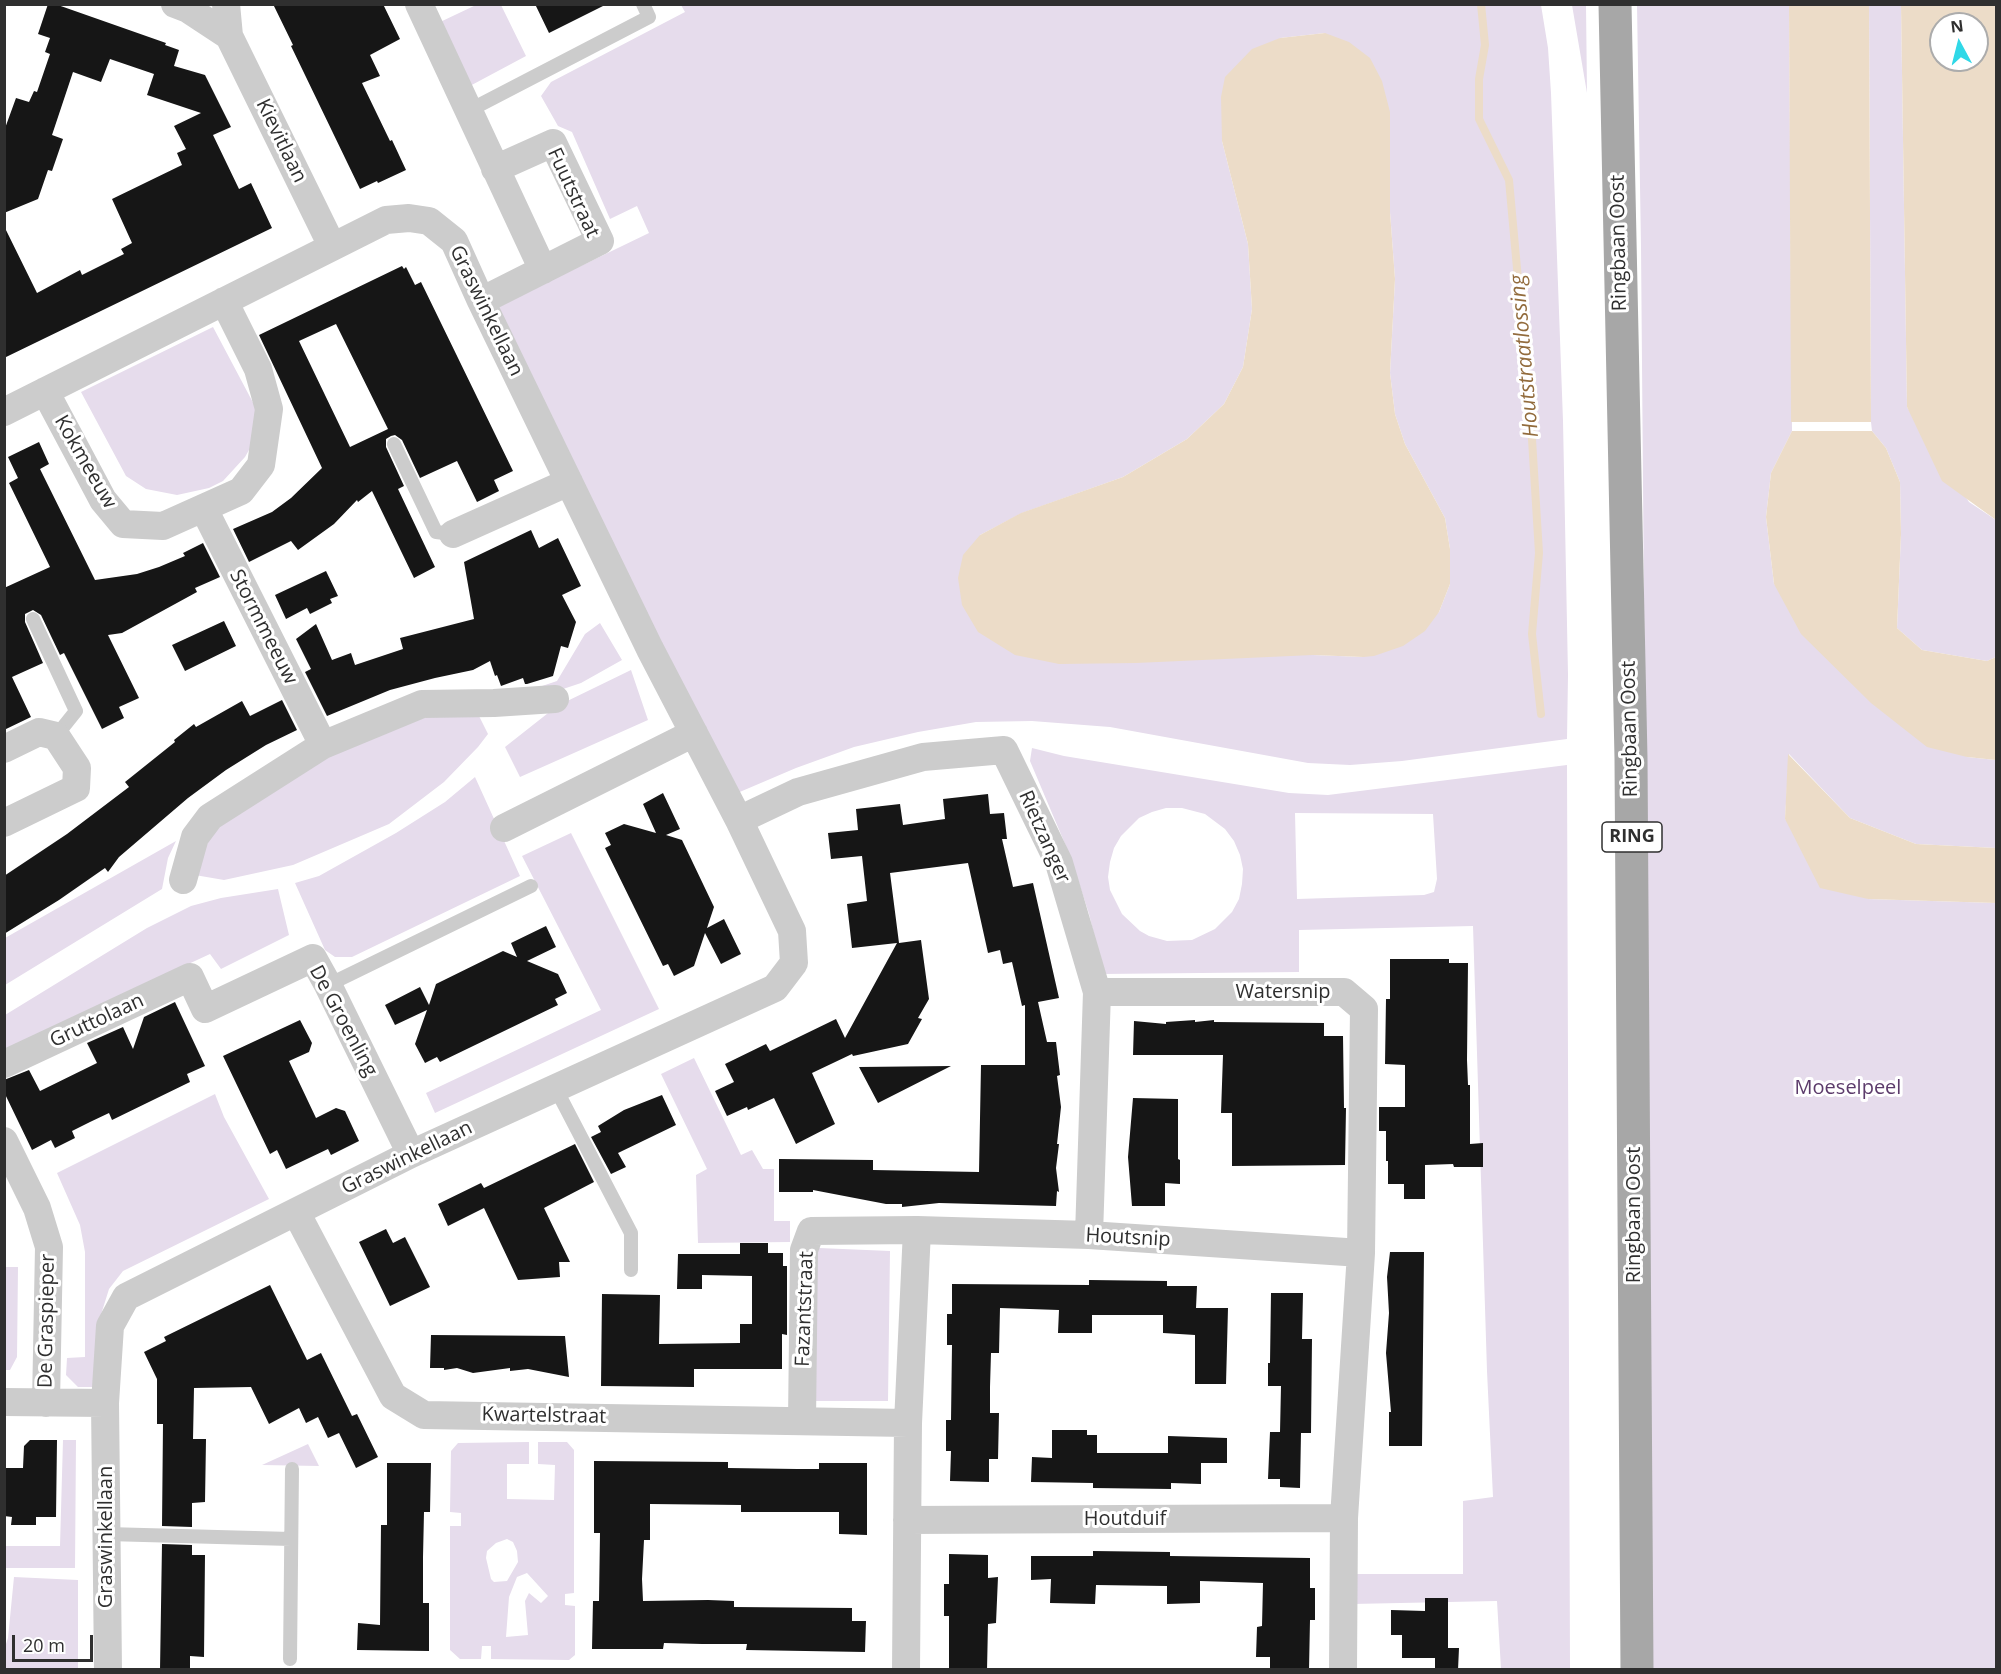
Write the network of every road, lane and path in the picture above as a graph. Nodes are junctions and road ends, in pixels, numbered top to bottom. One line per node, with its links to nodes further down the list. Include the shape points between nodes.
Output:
1 (176, 4): 6 (street)
2 (226, 4): 6 (street, Kievitlaan)
3 (419, 4): 7 (street)
4 (643, 4): 7 (lane, via 649,17)
5 (1615, 4): 56 (main road, Ringbaan Oost / RING, via 1631,758)
6 (229, 36): 9 (street, Kievitlaan)
7 (468, 111): 8 (street)
8 (495, 169): 10 (street); 10 (street, Fuutstraat, via 552,143 600,241)
9 (332, 246): 11 (street, Graswinkellaan); 12 (street, Graswinkellaan, via 386,220 429,221 454,241)
10 (543, 270): 12 (street, Fuutstraat)
11 (224, 301): 13 (street, Graswinkellaan); 17 (street, Kokmeeuw, via 258,369 269,409 261,465 241,491)
12 (481, 301): 16 (street, Graswinkellaan)
13 (45, 391): 14 (street, Graswinkellaan); 17 (street, Kokmeeuw, via 103,500 123,524 163,526)
14 (4, 412)
15 (394, 444): 18 (lane, via 436,532)
16 (569, 482): 18 (street); 21 (street, Graswinkellaan)
17 (204, 508): 23 (street, Stormmeeuw)
18 (453, 534)
19 (33, 619): 22 (lane, via 76,711)
20 (555, 699): 23 (street, via 422,705)
21 (694, 733): 25 (street, Graswinkellaan); 27 (street)
22 (56, 736): 24 (street, via 39,732); 26 (street, via 77,768 76,788)
23 (323, 745): 28 (street, via 210,817 195,837)
24 (4, 748)
25 (739, 820): 32 (street, Rietzanger, via 798,792 923,757 1004,750 1059,863); 34 (street, Graswinkellaan, via 792,932 794,963 775,988)
26 (4, 823)
27 (504, 828)
28 (183, 880)
29 (531, 886): 31 (lane)
30 (190, 977): 31 (street, De Groenling, via 205,1009 313,958); 33 (street, Gruttolaan)
31 (328, 985): 36 (street, De Groenling)
32 (1096, 992): 39 (street, Rietzanger); 40 (street, Watersnip, via 1344,992 1364,1009)
33 (4, 1064)
34 (556, 1089): 36 (street, Graswinkellaan); 41 (lane, via 631,1233)
35 (4, 1141): 43 (street, De Graspieper, via 37,1208 49,1247)
36 (411, 1154): 37 (street, Graswinkellaan)
37 (296, 1212): 44 (street, Graswinkellaan, via 126,1297 110,1326); 45 (street, Kwartelstraat, via 393,1396 424,1415)
38 (917, 1230): 39 (street, Houtsnip); 45 (street, Fazantstraat, via 811,1231 804,1250); 46 (street)
39 (1089, 1235): 40 (street, Houtsnip)
40 (1361, 1252): 48 (street)
41 (631, 1270)
42 (4, 1401): 43 (street, De Graspieper)
43 (46, 1403): 44 (street, De Graspieper)
44 (105, 1403): 50 (street, Graswinkellaan)
45 (802, 1421): 46 (street, Kwartelstraat)
46 (908, 1423): 49 (street)
47 (292, 1468): 51 (lane)
48 (1344, 1518): 49 (street, Houtduif); 55 (street)
49 (907, 1520): 54 (street)
50 (106, 1534): 51 (lane); 53 (street, Graswinkellaan)
51 (291, 1539): 52 (lane)
52 (290, 1659)
53 (108, 1670)
54 (906, 1670)
55 (1343, 1670)
56 (1637, 1670)

